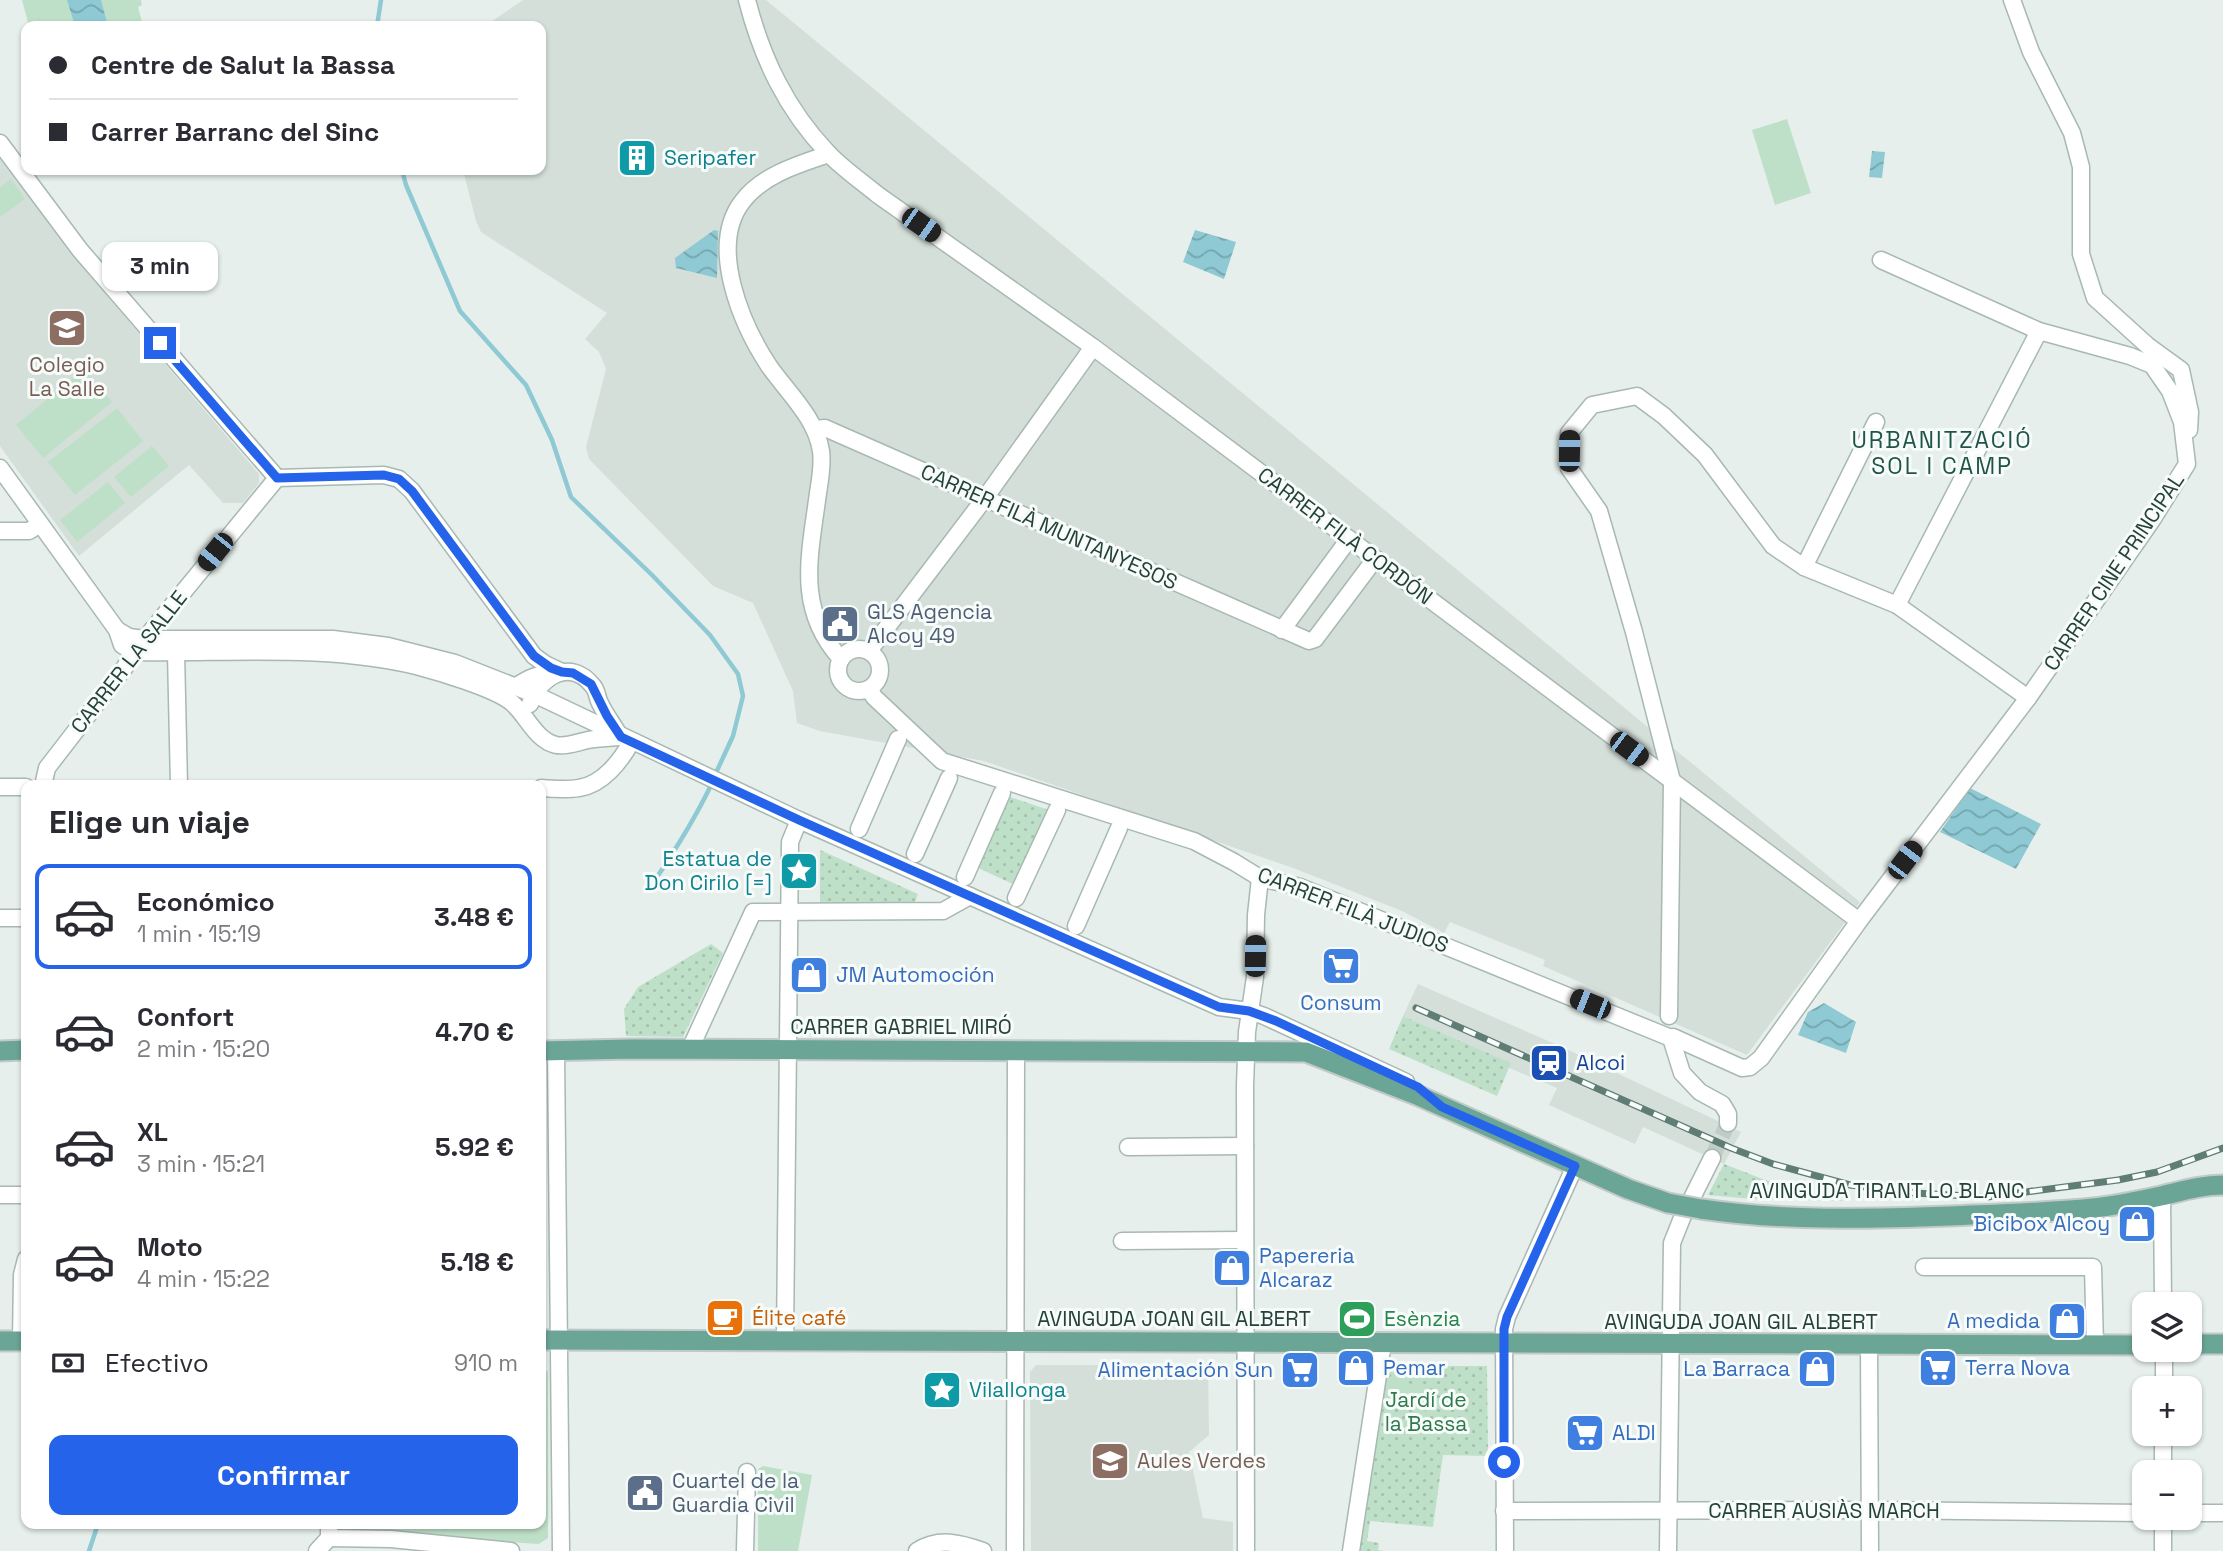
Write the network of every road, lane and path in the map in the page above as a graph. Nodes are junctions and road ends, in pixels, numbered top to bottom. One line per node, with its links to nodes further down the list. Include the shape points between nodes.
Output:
1 (747, 0): 4 (street, CARRER FILÀ CORDÓN, via 766,60 784,95)
2 (2012, 0): 12 (street, via 2031,52 2072,133 2081,167 2081,254 2095,298 2181,370 2190,412)
3 (0, 143): 5 (street)
4 (829, 155): 9 (street, CARRER FILÀ CORDÓN, via 878,195); 11 (street, via 783,172 753,191 736,212 729,241 729,262 745,322 770,367)
5 (21, 171)
6 (24, 175): 14 (street, via 80,250)
7 (1881, 260): 8 (street, CARRER CINE PRINCIPAL)
8 (2039, 331): 12 (street, CARRER CINE PRINCIPAL, via 2152,365 2170,391 2182,422); 21 (street)
9 (1093, 347): 15 (street); 18 (street, CARRER FILÀ CORDÓN)
10 (1875, 422): 20 (street)
11 (815, 429): 15 (street, CARRER FILÀ MUNTANYESOS, via 825,428); 28 (street, via 822,463 809,592 818,627)
12 (2187, 464): 33 (street, CARRER CINE PRINCIPAL)
13 (0, 468): 16 (street)
14 (277, 478): 24 (street, CARRER LA SALLE); 29 (street, via 384,475 399,479 534,656)
15 (985, 498): 23 (street, CARRER FILÀ MUNTANYESOS); 26 (street)
16 (40, 524): 17 (street, via 29,531); 22 (street)
17 (0, 531)
18 (1349, 539): 19 (street, CARRER FILÀ CORDÓN); 23 (street)
19 (1375, 559): 23 (street, CARRER FILÀ MUNTANYESOS, via 1315,639 1305,640); 43 (street, CARRER FILÀ CORDÓN)
20 (1804, 567): 21 (street); 43 (street, via 1773,546 1705,455 1637,396 1591,405 1569,433 1569,468 1599,511)
21 (1897, 605): 33 (street)
22 (117, 629): 24 (street); 25 (street, via 122,645)
23 (1282, 630)
24 (145, 639): 25 (street, CARRER LA SALLE); 30 (street, AVINGUDA TIRANT LO BLANC, via 370,642 437,657)
25 (134, 652): 27 (street); 41 (street, CARRER LA SALLE, via 47,768)
26 (869, 652): 28 (street, via 850,651); 31 (street, via 880,672)
27 (176, 653): 36 (street, via 341,654 402,663 505,698); 42 (street)
28 (841, 659): 31 (street, via 839,677 846,687 857,692)
29 (558, 674): 30 (street, via 545,673); 32 (street, via 545,680); 34 (street, via 583,677)
30 (515, 687): 32 (street, AVINGUDA TIRANT LO BLANC)
31 (869, 689): 54 (street, CARRER FILÀ JUDIOS, via 942,761 1194,841)
32 (534, 694): 35 (street, AVINGUDA TIRANT LO BLANC); 36 (street, via 530,710)
33 (2028, 698): 60 (street, CARRER CINE PRINCIPAL)
34 (599, 700): 35 (street); 37 (street)
35 (594, 722): 37 (street, AVINGUDA TIRANT LO BLANC); 39 (street)
36 (533, 727): 39 (street, via 555,745)
37 (626, 739): 39 (street); 46 (street, via 621,759 590,785); 49 (street, AVINGUDA TIRANT LO BLANC)
38 (898, 739): 51 (street)
39 (573, 743)
40 (949, 778): 52 (street)
41 (44, 780)
42 (179, 780)
43 (1672, 781): 60 (street, CARRER FILÀ CORDÓN); 63 (street, via 1669,1016 1680,1025 1678,1034)
44 (0, 787): 45 (street)
45 (21, 787)
46 (546, 788)
47 (1002, 793): 53 (street)
48 (1057, 810): 56 (street)
49 (799, 820): 55 (street, AVINGUDA TIRANT LO BLANC); 57 (street, via 790,842)
50 (1119, 828): 61 (street)
51 (859, 829)
52 (915, 854)
53 (965, 877)
54 (1259, 878): 62 (street); 63 (street, CARRER FILÀ JUDIOS, via 1300,887)
55 (970, 896): 57 (street, via 943,911); 62 (street, AVINGUDA TIRANT LO BLANC, via 1219,1007)
56 (1016, 898)
57 (789, 912): 64 (street, via 753,912); 65 (street)
58 (0, 918): 59 (street)
59 (21, 918)
60 (1859, 921): 71 (street, CARRER CINE PRINCIPAL)
61 (1076, 926)
62 (1249, 1011): 70 (street); 72 (street, AVINGUDA TIRANT LO BLANC, via 1418,1087)
63 (1668, 1036): 71 (street, CARRER FILÀ JUDIOS, via 1742,1068); 73 (street, via 1682,1073 1700,1092 1722,1104)
64 (690, 1049): 65 (main road, CARRER GABRIEL MIRÓ); 68 (main road, CARRER GABRIEL MIRÓ)
65 (788, 1049): 69 (main road, CARRER GABRIEL MIRÓ); 91 (street)
66 (0, 1051): 67 (main road)
67 (21, 1051)
68 (549, 1051): 88 (street)
69 (1016, 1051): 70 (main road, CARRER GABRIEL MIRÓ); 92 (street)
70 (1246, 1051): 72 (main road, AVINGUDA TIRANT LO BLANC, via 1314,1054); 74 (street)
71 (1761, 1058)
72 (1442, 1107): 77 (main road, AVINGUDA TIRANT LO BLANC)
73 (1728, 1123)
74 (1244, 1146): 75 (street); 84 (street)
75 (1128, 1147)
76 (1712, 1158): 96 (street, via 1672,1243)
77 (1575, 1166): 83 (main road, AVINGUDA TIRANT LO BLANC, bridge, via 1668,1203 1745,1215 1892,1218 2055,1212); 95 (street, via 1507,1317)
78 (2223, 1177): 80 (street, AVINGUDA TIRANT LO BLANC)
79 (2223, 1185): 80 (main road)
80 (2188, 1188): 83 (main road, AVINGUDA TIRANT LO BLANC)
81 (0, 1195): 82 (street)
82 (21, 1195)
83 (2162, 1195): 87 (street)
84 (1245, 1240): 85 (street); 93 (street)
85 (1122, 1241)
86 (1924, 1266): 100 (street, via 2093,1267)
87 (2163, 1292)
88 (551, 1340): 91 (main road, AVINGUDA JOAN GIL ALBERT); 113 (street)
89 (0, 1341): 90 (main road)
90 (21, 1341)
91 (785, 1341): 92 (main road, AVINGUDA JOAN GIL ALBERT)
92 (1017, 1342): 93 (main road, AVINGUDA JOAN GIL ALBERT); 117 (street)
93 (1245, 1343): 94 (main road, AVINGUDA JOAN GIL ALBERT); 118 (street)
94 (1383, 1343): 95 (main road, AVINGUDA JOAN GIL ALBERT); 119 (street)
95 (1504, 1343): 96 (main road, AVINGUDA JOAN GIL ALBERT); 104 (street)
96 (1670, 1344): 99 (main road, AVINGUDA JOAN GIL ALBERT); 105 (street)
97 (2202, 1344): 98 (main road)
98 (2223, 1344)
99 (1869, 1345): 100 (main road, AVINGUDA JOAN GIL ALBERT); 103 (street)
100 (2095, 1345): 101 (main road, AVINGUDA JOAN GIL ALBERT)
101 (2132, 1345)
102 (747, 1472): 114 (street)
103 (1870, 1510): 105 (street, CARRER AUSIÀS MARCH); 106 (street, CARRER AUSIÀS MARCH); 122 (street)
104 (1504, 1511): 105 (street, CARRER AUSIÀS MARCH); 120 (street)
105 (1669, 1511): 121 (street)
106 (2132, 1513)
107 (2202, 1513): 108 (street)
108 (2223, 1513)
109 (2163, 1530): 123 (street)
110 (331, 1538): 111 (street); 112 (street)
111 (317, 1551)
112 (511, 1551)
113 (561, 1551)
114 (745, 1551)
115 (917, 1551): 116 (street, via 948,1542)
116 (983, 1551)
117 (1015, 1551)
118 (1246, 1551)
119 (1351, 1551)
120 (1505, 1551)
121 (1668, 1551)
122 (1870, 1551)
123 (2163, 1551)

